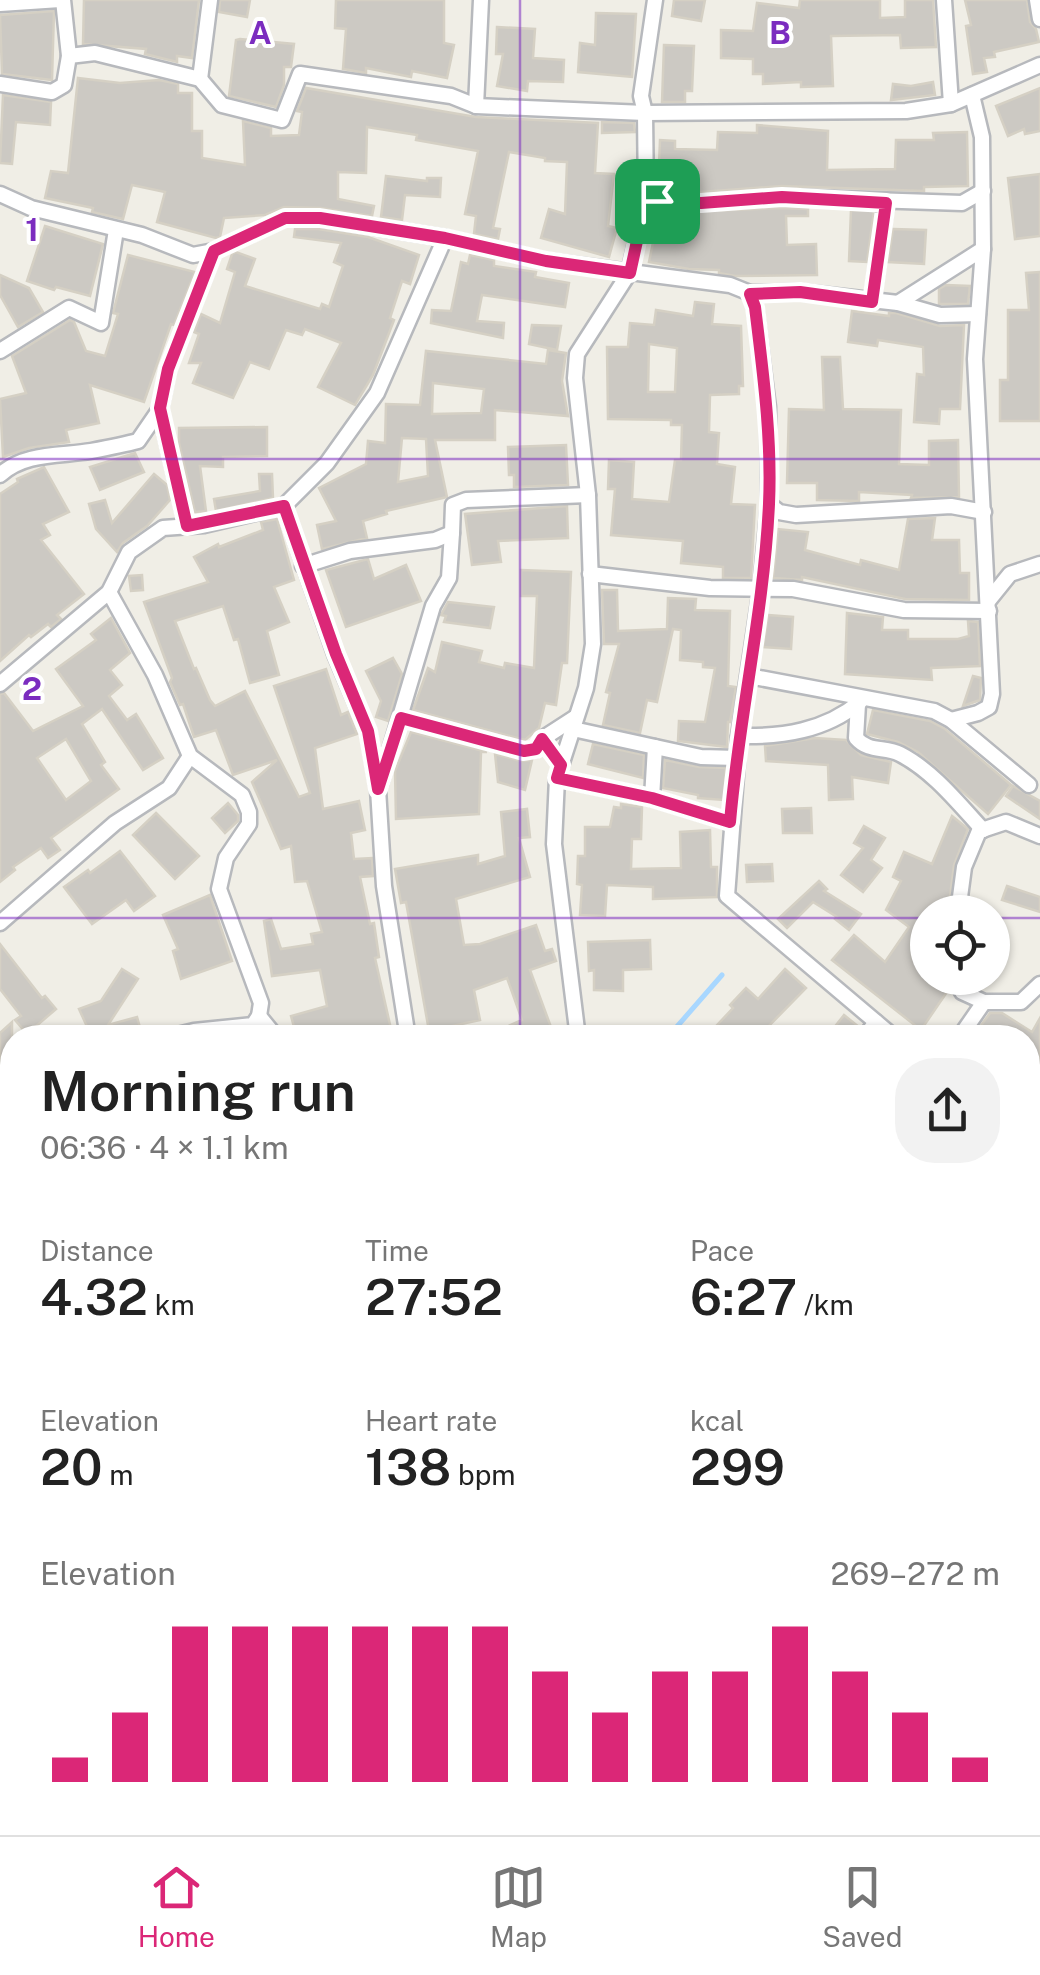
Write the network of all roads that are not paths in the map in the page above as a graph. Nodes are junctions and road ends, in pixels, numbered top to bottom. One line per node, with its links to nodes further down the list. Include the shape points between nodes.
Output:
1 (62, 0): 7 (street); 9 (street)
2 (210, 0): 11 (street)
3 (481, 0): 15 (street)
4 (654, 0): 16 (street, via 641,96)
5 (944, 0): 14 (street)
6 (1037, 0): 8 (street)
7 (0, 4)
8 (1040, 18)
9 (69, 56): 11 (street, via 95,53); 12 (street, via 64,85 52,92)
10 (1040, 66): 13 (street)
11 (200, 80): 15 (street, via 222,105 282,120 300,74 451,96)
12 (0, 84)
13 (972, 95): 14 (street); 17 (street, via 982,137)
14 (951, 104): 16 (street, via 906,112)
15 (476, 106): 16 (street)
16 (646, 113): 19 (street)
17 (983, 191): 20 (street, via 962,203); 23 (street)
18 (0, 194): 21 (street)
19 (646, 200): 20 (street); 25 (street)
20 (886, 203): 27 (street)
21 (116, 230): 24 (street, via 193,254); 30 (street, via 101,323 69,308)
22 (445, 238): 24 (street, via 285,218); 25 (street); 35 (street, via 377,393 327,463)
23 (984, 249): 28 (street); 29 (street)
24 (214, 251): 31 (street, via 168,369)
25 (630, 273): 26 (street, via 730,285); 33 (street, via 578,354)
26 (750, 294): 27 (street, via 800,292); 34 (street, via 768,407)
27 (872, 302): 28 (street)
28 (898, 303): 29 (street, via 940,314)
29 (978, 314): 36 (street)
30 (0, 350)
31 (160, 408): 32 (street, via 138,442 42,456); 37 (street)
32 (0, 475)
33 (588, 495): 38 (street, via 466,500 453,505); 41 (street)
34 (769, 504): 36 (street, via 796,516 951,506); 42 (street)
35 (284, 506): 37 (street); 40 (street)
36 (984, 512): 44 (street)
37 (187, 526): 43 (street, via 163,528 129,552)
38 (452, 533): 40 (street); 48 (street, via 450,578 433,606)
39 (1040, 564): 44 (street, via 1010,574)
40 (303, 566): 58 (street, via 368,731)
41 (590, 574): 42 (street); 50 (street, via 593,644)
42 (761, 590): 44 (street, via 904,610); 45 (street)
43 (109, 592): 46 (street); 54 (street)
44 (989, 605): 49 (street, via 992,694 978,713)
45 (749, 676): 47 (street); 51 (street)
46 (0, 684)
47 (862, 700): 49 (street, via 934,710); 51 (street, via 840,718 782,737); 61 (street, via 856,738 862,745 897,752 942,784)
48 (401, 718): 52 (street, via 524,751); 58 (street)
49 (951, 720): 57 (street)
50 (575, 723): 52 (street); 53 (street); 56 (street)
51 (739, 736): 55 (street)
52 (542, 739): 56 (street)
53 (656, 747): 55 (street); 59 (street)
54 (190, 756): 64 (street, via 169,788 115,823); 68 (street, via 242,795 250,812 226,858 219,889 261,1003)
55 (738, 758): 60 (street)
56 (559, 771): 59 (street); 73 (street, via 554,844)
57 (1029, 786)
58 (378, 789): 72 (street, via 384,886)
59 (652, 798): 60 (street)
60 (730, 822): 69 (street, via 727,896)
61 (983, 830): 62 (street, via 1006,822); 63 (street, via 964,867)
62 (1040, 836)
63 (960, 895)
64 (0, 923)
65 (1040, 984): 67 (street, via 1021,1002)
66 (969, 995): 67 (street)
67 (984, 1002): 76 (street)
68 (259, 1016): 70 (street); 71 (street)
69 (876, 1022): 74 (street); 75 (street)
70 (253, 1025)
71 (266, 1025)
72 (406, 1025)
73 (576, 1025)
74 (874, 1025)
75 (880, 1025)
76 (966, 1025)

